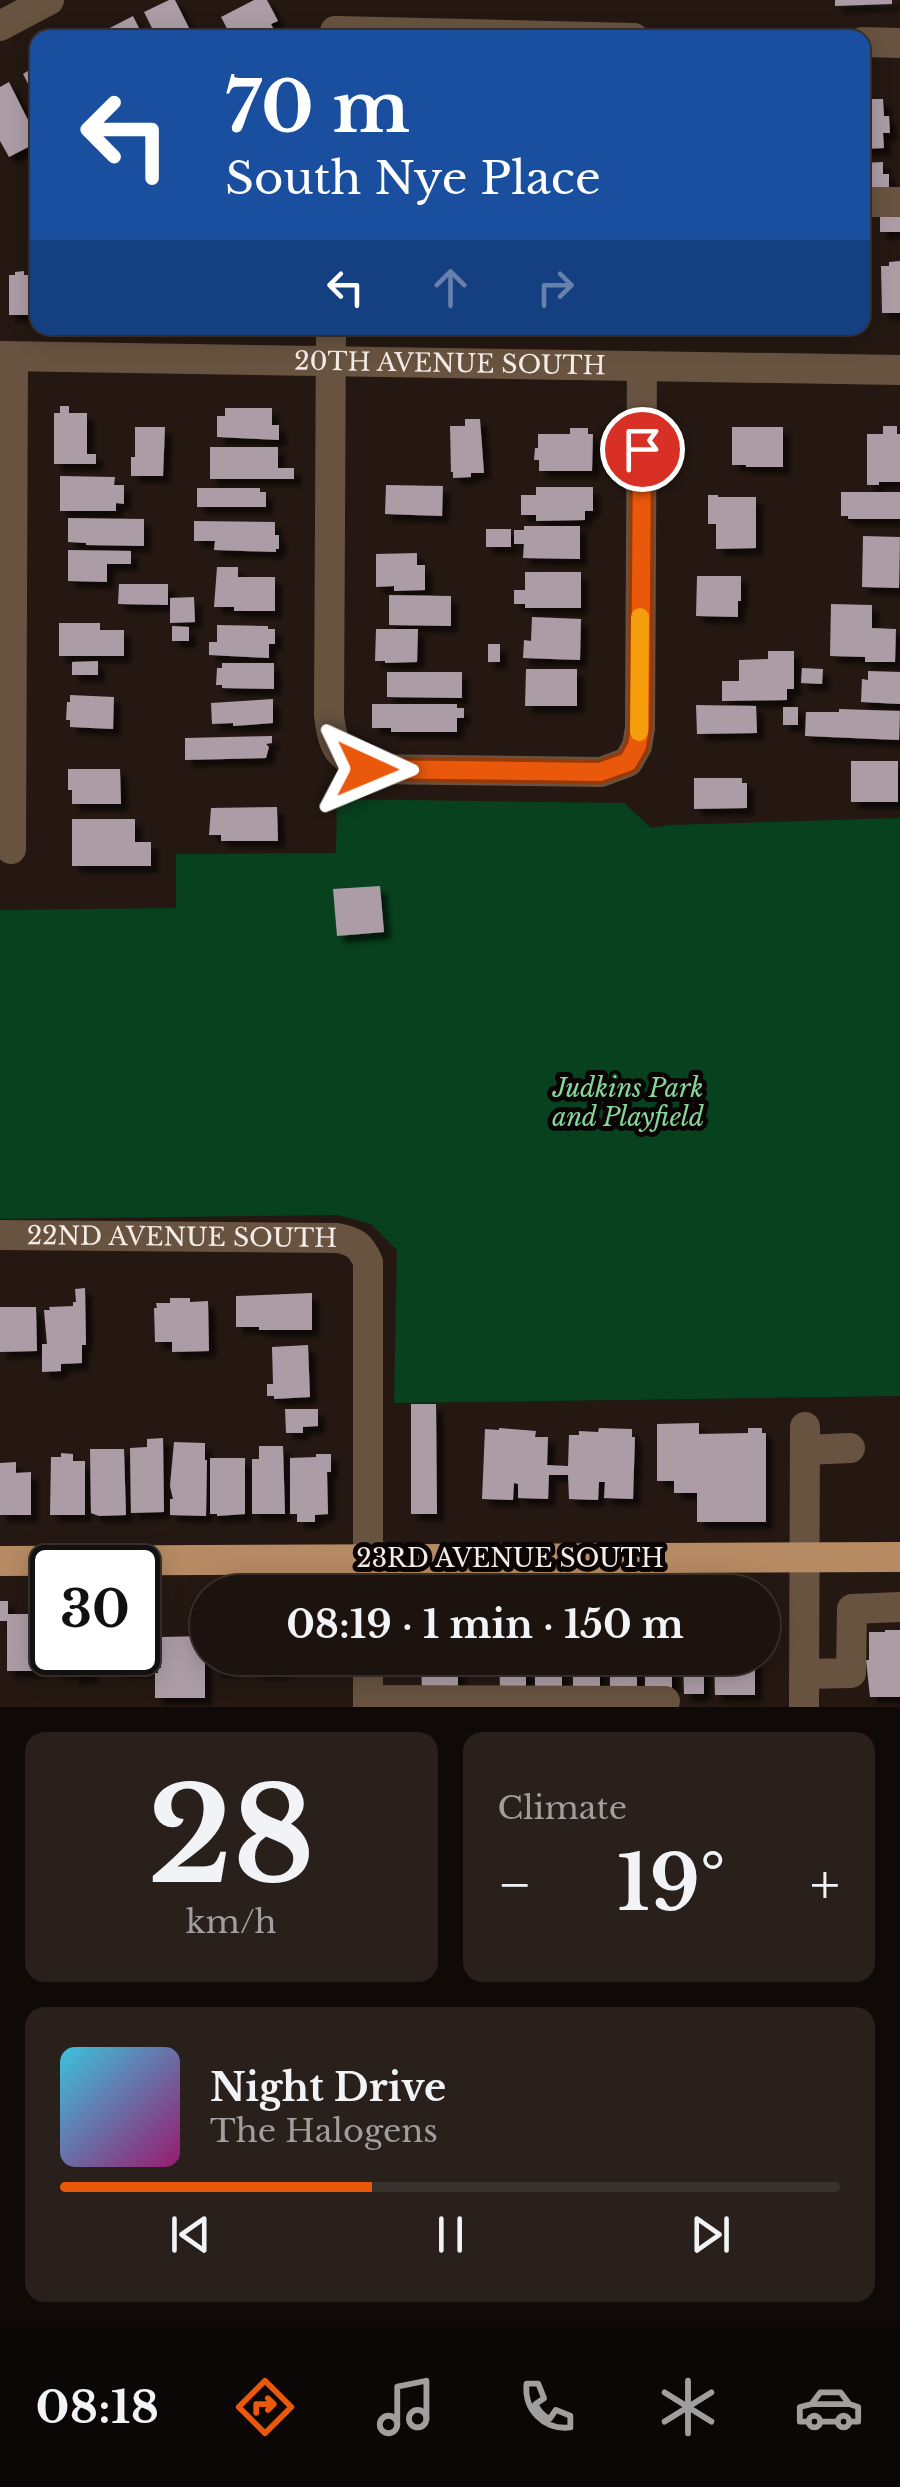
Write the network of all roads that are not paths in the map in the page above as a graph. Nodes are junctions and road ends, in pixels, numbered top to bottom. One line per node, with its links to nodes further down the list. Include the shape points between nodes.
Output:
1 (49, 0): 3 (street)
2 (335, 0): 4 (street)
3 (0, 26)
4 (335, 30)
5 (870, 42): 6 (street)
6 (900, 43)
7 (870, 202): 8 (street)
8 (900, 202)
9 (331, 335): 11 (street)
10 (7, 356): 11 (street, 20TH AVENUE SOUTH); 14 (street)
11 (330, 362): 12 (street, 20TH AVENUE SOUTH); 12 (street, via 329,715 338,752 367,769 600,772 628,762 640,728)
12 (642, 366): 13 (street, 20TH AVENUE SOUTH)
13 (900, 370)
14 (10, 849)
15 (0, 1236): 19 (street, 22ND AVENUE SOUTH, via 338,1238 361,1246 368,1262)
16 (850, 1448): 17 (street, via 805,1438)
17 (804, 1556): 18 (main road, 23RD AVENUE SOUTH); 19 (main road, 23RD AVENUE SOUTH); 23 (street)
18 (900, 1557)
19 (369, 1559): 20 (main road, 23RD AVENUE SOUTH); 21 (street)
20 (0, 1561)
21 (369, 1575)
22 (900, 1607): 23 (street, via 852,1609 851,1672)
23 (804, 1674): 27 (street)
24 (368, 1675): 26 (street)
25 (665, 1701): 26 (street)
26 (368, 1704)
27 (804, 1707)

